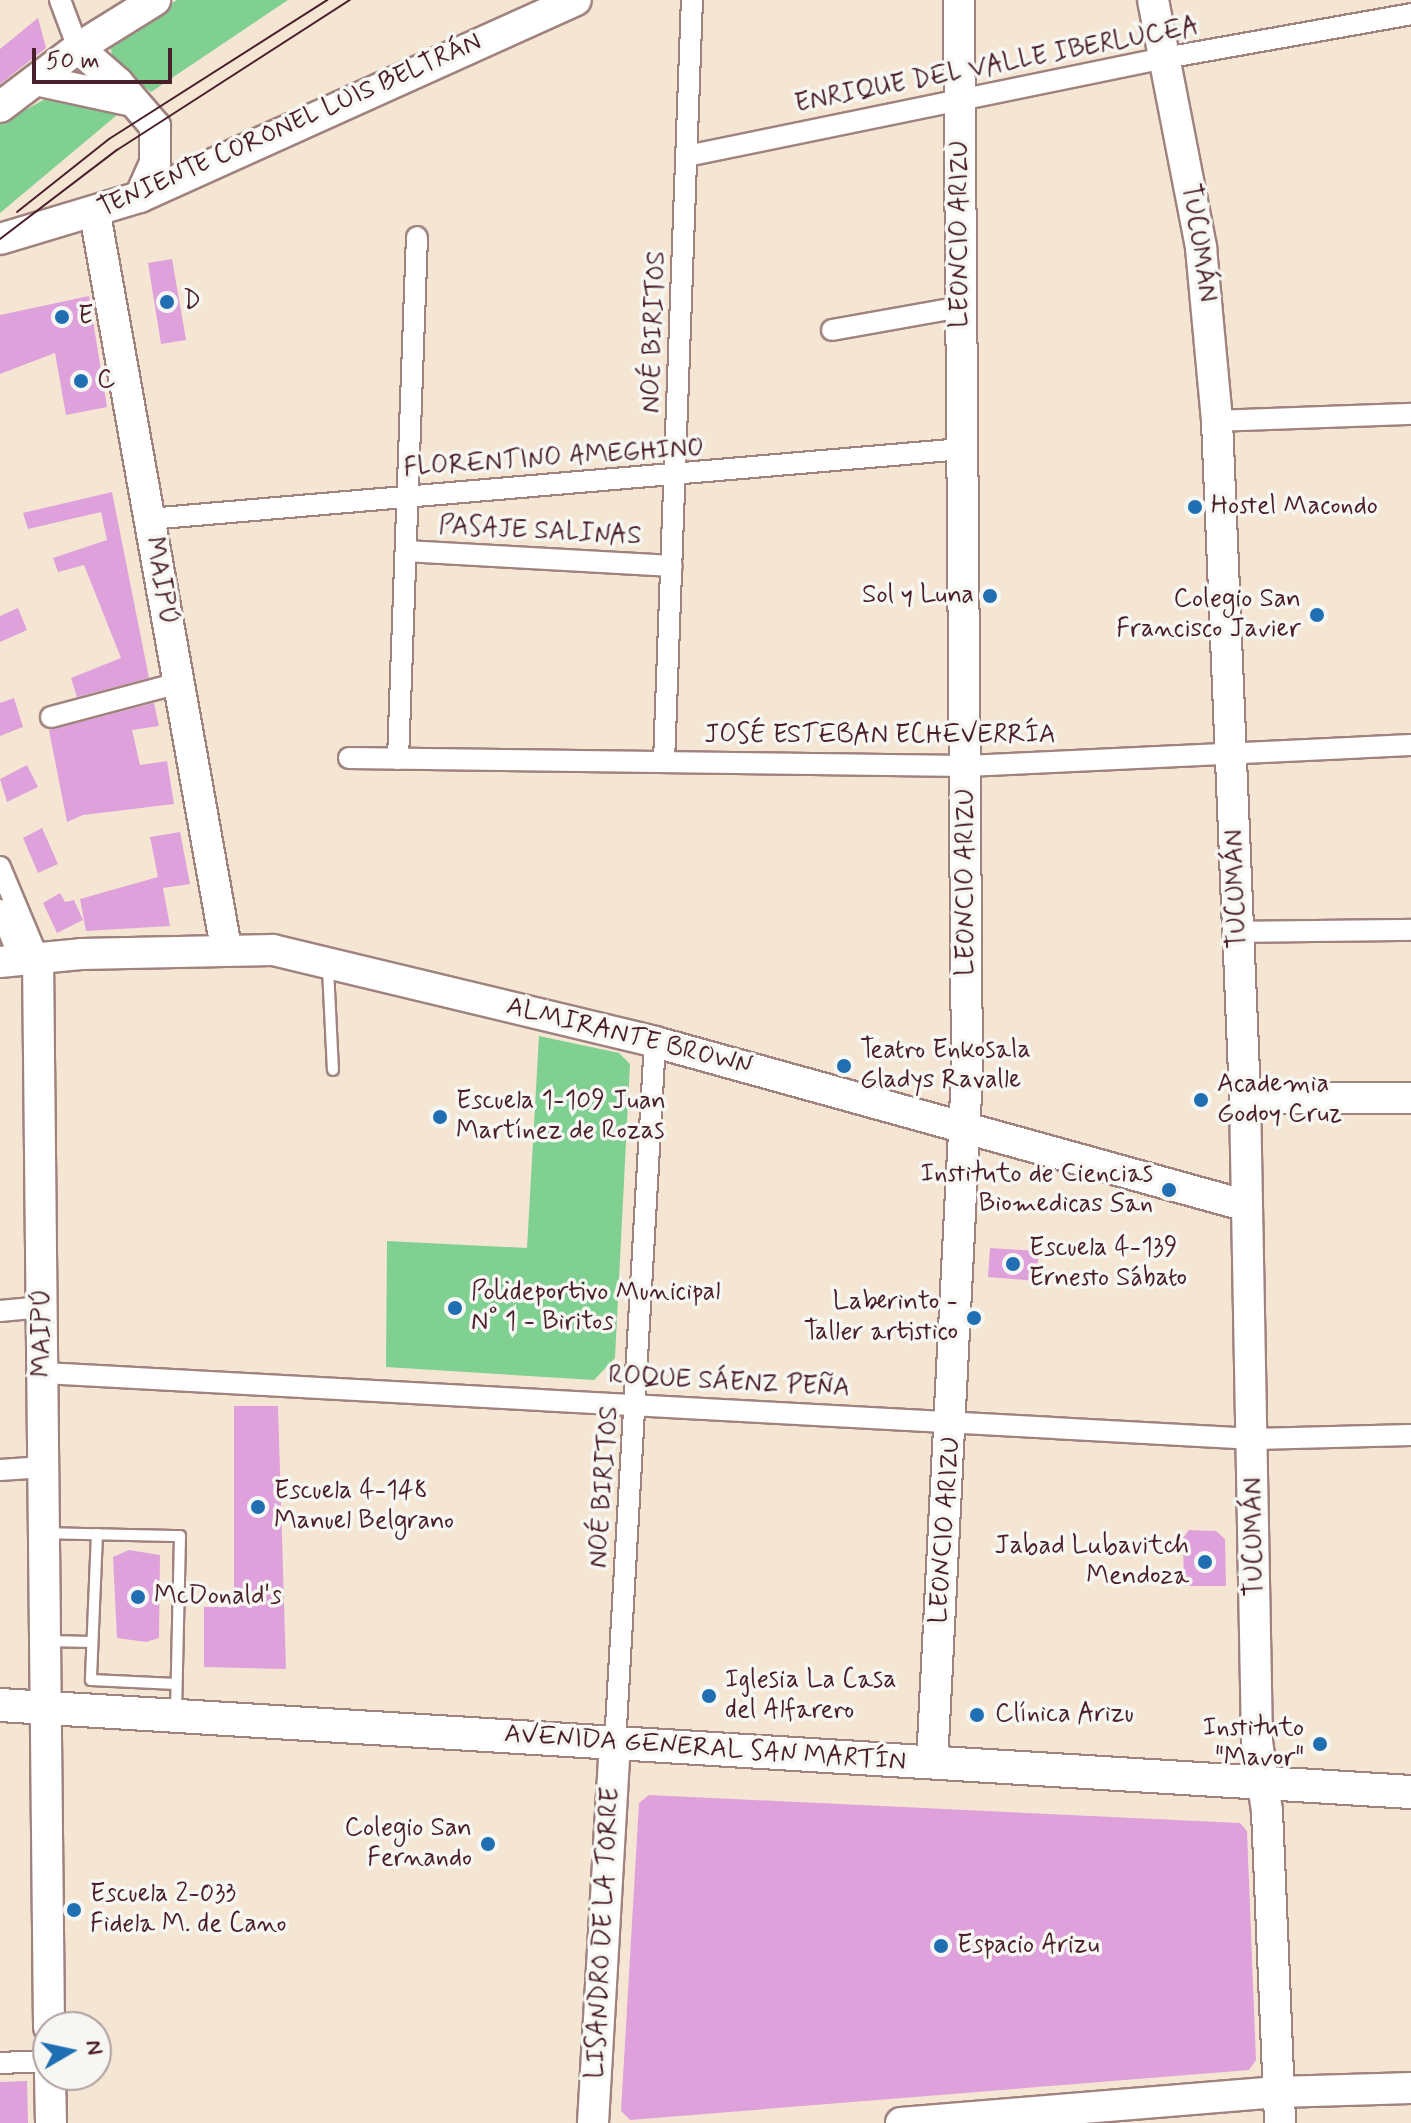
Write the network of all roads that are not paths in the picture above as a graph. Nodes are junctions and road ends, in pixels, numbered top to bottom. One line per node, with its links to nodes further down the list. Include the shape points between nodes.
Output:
1 (60, 0): 8 (street)
2 (155, 0): 8 (street)
3 (576, 0): 15 (street, TENIENTE CORONEL LUIS BELTRÁN)
4 (692, 0): 14 (street, NOÉ BIRITOS)
5 (959, 0): 11 (street, LEONCIO ARIZU)
6 (1153, 0): 9 (street, TUCUMÁN)
7 (1411, 14): 9 (street, ENRIQUE DEL VALLE IBERLUCEA)
8 (78, 48): 10 (street); 12 (street)
9 (1165, 58): 11 (street, ENRIQUE DEL VALLE IBERLUCEA); 22 (street, TUCUMÁN, via 1203,262)
10 (36, 80): 12 (street); 13 (street)
11 (960, 99): 14 (street, ENRIQUE DEL VALLE IBERLUCEA); 19 (street, LEONCIO ARIZU)
12 (137, 103): 15 (street, via 155,126 157,144)
13 (0, 107)
14 (687, 156): 24 (street, NOÉ BIRITOS)
15 (140, 197): 16 (street, TENIENTE CORONEL LUIS BELTRÁN)
16 (95, 214): 18 (street, TENIENTE CORONEL LUIS BELTRÁN); 26 (street, MAIPÚ)
17 (417, 237): 25 (street)
18 (0, 239)
19 (961, 307): 20 (street); 23 (street, LEONCIO ARIZU)
20 (832, 330)
21 (1411, 414): 22 (street)
22 (1217, 421): 32 (street, TUCUMÁN)
23 (962, 449): 24 (street, FLORENTINO AMEGHINO); 36 (street, LEONCIO ARIZU)
24 (675, 476): 25 (street, FLORENTINO AMEGHINO); 28 (street, NOÉ BIRITOS)
25 (407, 496): 26 (street, FLORENTINO AMEGHINO); 27 (street)
26 (149, 519): 29 (street, MAIPÚ)
27 (406, 551): 28 (street, PASAJE SALINAS); 34 (street)
28 (672, 566): 35 (street, NOÉ BIRITOS)
29 (179, 683): 30 (street); 41 (street, MAIPÚ)
30 (51, 717)
31 (1411, 745): 32 (street, JOSÉ ESTEBAN ECHEVERRÍA)
32 (1231, 755): 36 (street, JOSÉ ESTEBAN ECHEVERRÍA); 40 (street, TUCUMÁN)
33 (349, 758): 34 (street, JOSÉ ESTEBAN ECHEVERRÍA)
34 (398, 759): 35 (street, JOSÉ ESTEBAN ECHEVERRÍA)
35 (664, 762): 36 (street, JOSÉ ESTEBAN ECHEVERRÍA)
36 (967, 766): 48 (street, LEONCIO ARIZU)
37 (0, 867): 42 (street)
38 (0, 910): 42 (street)
39 (1411, 930): 40 (street)
40 (1239, 932): 46 (street, TUCUMÁN)
41 (226, 948): 42 (street, ALMIRANTE BROWN); 43 (street, ALMIRANTE BROWN, via 260,948)
42 (20, 960): 50 (street, MAIPÚ)
43 (328, 962): 44 (street, ALMIRANTE BROWN); 45 (lane)
44 (655, 1042): 48 (street, ALMIRANTE BROWN); 53 (street, NOÉ BIRITOS)
45 (333, 1070)
46 (1245, 1098): 47 (street); 49 (street, TUCUMÁN)
47 (1411, 1098)
48 (966, 1126): 49 (street, ALMIRANTE BROWN); 54 (street, LEONCIO ARIZU)
49 (1247, 1206): 56 (street, TUCUMÁN)
50 (43, 1307): 51 (street); 52 (street, MAIPÚ)
51 (0, 1311)
52 (44, 1373): 53 (street, ROQUE SÁENZ PEÑA); 57 (street, MAIPÚ)
53 (637, 1403): 54 (street, ROQUE SÁENZ PEÑA); 67 (street, NOÉ BIRITOS)
54 (953, 1423): 56 (street, ROQUE SÁENZ PEÑA); 68 (street, LEONCIO ARIZU)
55 (1411, 1435): 56 (street, ROQUE SÁENZ PEÑA)
56 (1254, 1439): 69 (street, TUCUMÁN)
57 (44, 1467): 58 (street); 59 (street, MAIPÚ)
58 (0, 1470)
59 (45, 1533): 60 (lane); 61 (street, MAIPÚ)
60 (97, 1534): 62 (lane); 63 (lane, via 180,1536)
61 (45, 1641): 62 (lane); 65 (street, MAIPÚ)
62 (92, 1642): 63 (lane, via 91,1680)
63 (176, 1684): 66 (lane)
64 (0, 1705): 65 (main road, AVENIDA GENERAL SAN MARTÍN)
65 (45, 1708): 66 (main road, AVENIDA GENERAL SAN MARTÍN); 71 (street, MAIPÚ)
66 (176, 1715): 67 (main road, AVENIDA GENERAL SAN MARTÍN)
67 (615, 1744): 68 (main road, AVENIDA GENERAL SAN MARTÍN); 79 (street, LISANDRO DE LA TORRE)
68 (932, 1763): 69 (main road, AVENIDA GENERAL SAN MARTÍN)
69 (1262, 1783): 70 (main road, AVENIDA GENERAL SAN MARTÍN); 76 (street, TUCUMÁN)
70 (1411, 1792)
71 (49, 2011)
72 (32, 2062): 73 (street)
73 (0, 2063)
74 (1411, 2088): 76 (street)
75 (50, 2091): 78 (street)
76 (1278, 2092): 77 (street); 81 (street, TUCUMÁN)
77 (938, 2122): 80 (street)
78 (51, 2123)
79 (593, 2123)
80 (901, 2123)
81 (1280, 2123)

